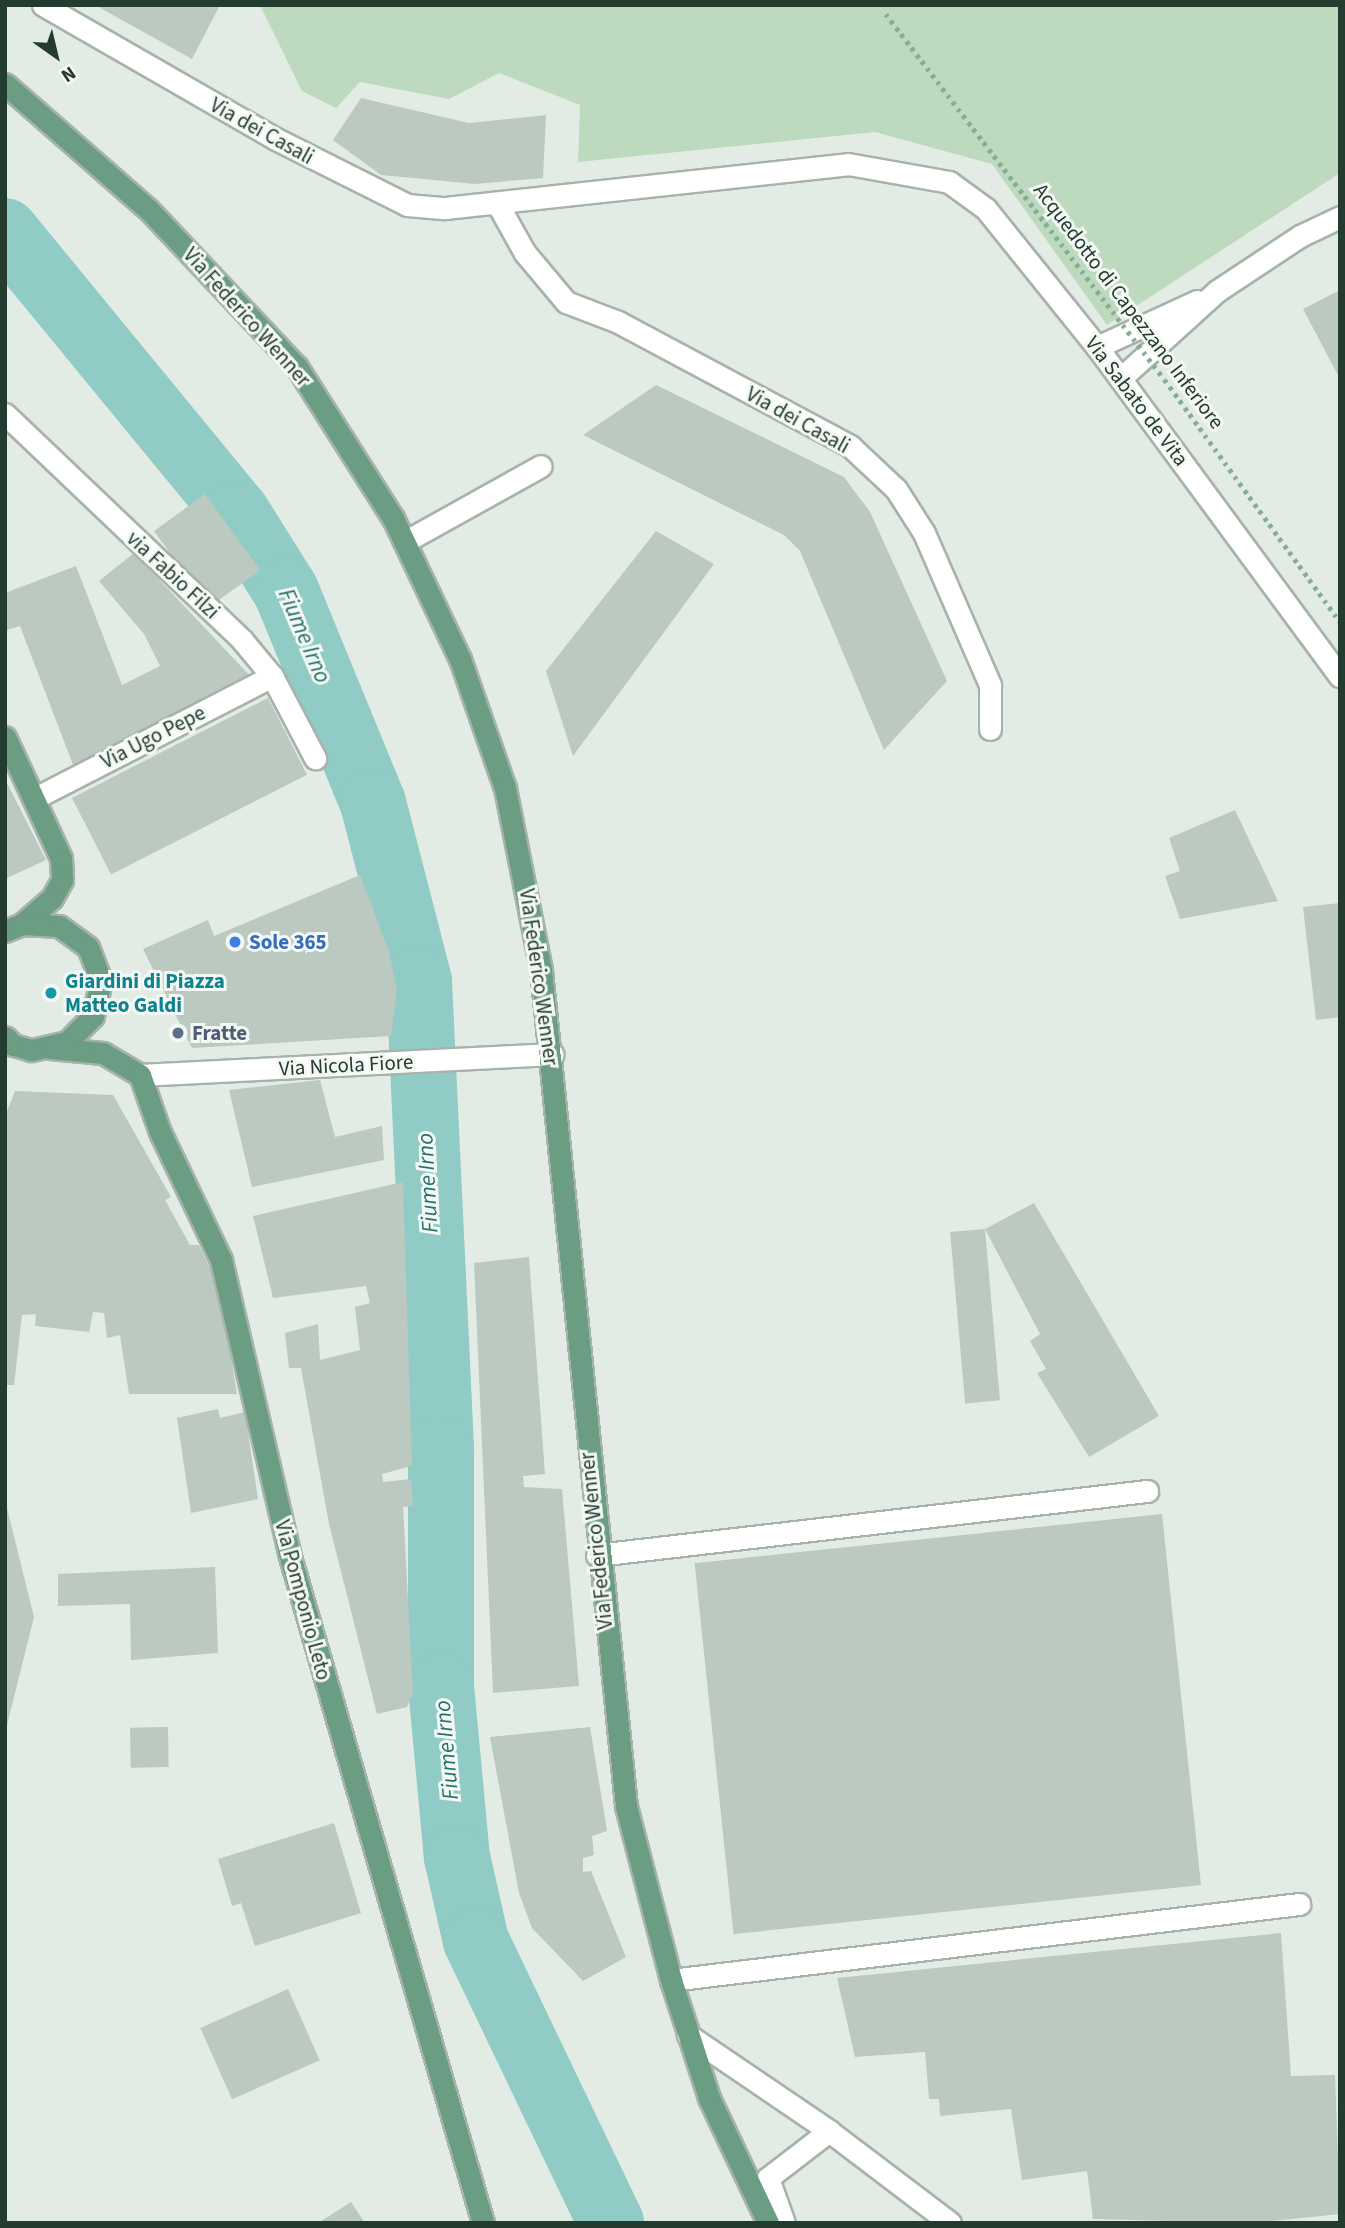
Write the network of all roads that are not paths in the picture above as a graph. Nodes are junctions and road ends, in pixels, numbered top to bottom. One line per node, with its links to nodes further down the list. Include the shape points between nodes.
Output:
1 (43, 5): 4 (street, Via dei Casali, via 380,196 445,208)
2 (5, 84): 11 (main road, Via Federico Wenner, via 149,210 235,296 304,378 357,454)
3 (900, 170): 4 (street, Via dei Casali, via 848,164); 7 (street, Via Sabato de Vita, via 949,182 986,209)
4 (496, 202): 14 (street, Via dei Casali, via 525,253 566,302 618,323 850,446 896,489 924,533 990,685)
5 (1340, 218): 6 (street, via 1300,236)
6 (1217, 291): 7 (street); 8 (street)
7 (1097, 346): 8 (street, Via Sabato de Vita)
8 (1121, 379): 13 (street, Via Sabato de Vita)
9 (5, 414): 12 (street, via Fabio Filzi, via 242,640)
10 (541, 466): 11 (street)
11 (406, 541): 21 (main road, Via Federico Wenner, via 460,659 505,788 537,947)
12 (272, 676): 16 (street, via Fabio Filzi); 17 (street, Via Ugo Pepe)
13 (1340, 676)
14 (990, 729)
15 (5, 737): 17 (main road)
16 (315, 758)
17 (34, 799): 18 (main road, via 61,859 62,880 52,898)
18 (14, 928): 20 (main road, via 58,926 88,947 97,964 101,981 93,1016 75,1037)
19 (8, 1048): 20 (main road)
20 (50, 1048): 22 (main road, via 103,1053)
21 (552, 1055): 22 (street, Via Nicola Fiore); 24 (main road, Via Federico Wenner)
22 (140, 1075): 29 (main road, Via Pomponio Leto, via 160,1132 220,1260 289,1553)
23 (1147, 1491): 24 (street)
24 (597, 1555): 26 (main road, Via Federico Wenner, via 626,1806)
25 (1299, 1904): 26 (street)
26 (671, 1980): 27 (main road, Via Federico Wenner)
27 (688, 2035): 28 (street); 30 (main road, Via Federico Wenner, via 709,2098)
28 (829, 2131): 31 (street, via 768,2178); 32 (street)
29 (483, 2223)
30 (768, 2223)
31 (784, 2223)
32 (950, 2223)

